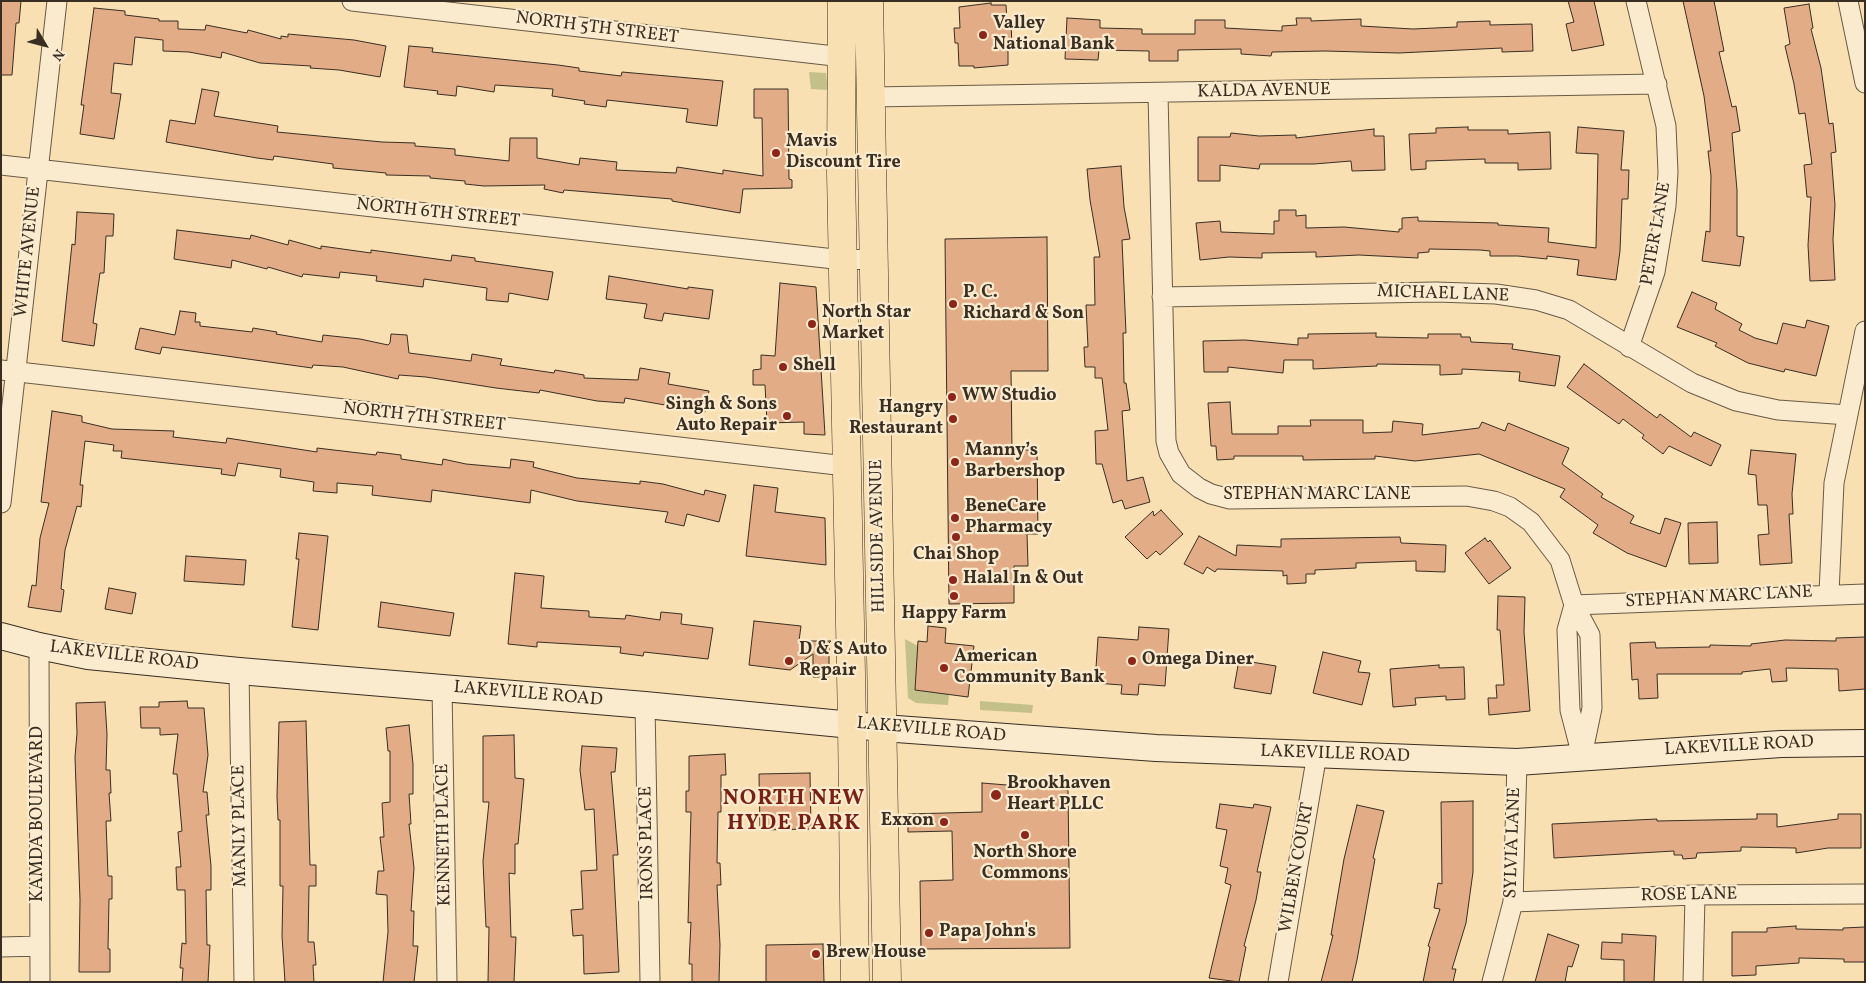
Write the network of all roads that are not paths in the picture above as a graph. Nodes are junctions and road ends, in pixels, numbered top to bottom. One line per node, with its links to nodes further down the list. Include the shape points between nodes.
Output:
1 (57, 1): 13 (street, WHITE AVENUE)
2 (352, 1): 7 (street, NORTH 5TH STREET)
3 (842, 1): 7 (main road, HILLSIDE AVENUE)
4 (869, 1): 11 (main road, HILLSIDE AVENUE)
5 (1636, 1): 9 (street, PETER LANE)
6 (1848, 1): 8 (street)
7 (842, 58): 15 (main road, HILLSIDE AVENUE)
8 (1865, 82)
9 (1657, 84): 10 (street, KALDA AVENUE); 18 (street, PETER LANE, via 1666,126 1666,206 1655,272)
10 (1158, 94): 11 (street, KALDA AVENUE); 16 (street, STEPHAN MARC LANE)
11 (871, 97): 14 (main road, HILLSIDE AVENUE)
12 (1, 165): 13 (street, NORTH 6TH STREET)
13 (39, 169): 15 (street, NORTH 6TH STREET); 19 (street, WHITE AVENUE)
14 (874, 259): 15 (street, NORTH 6TH STREET); 32 (main road, HILLSIDE AVENUE)
15 (843, 260): 21 (main road, HILLSIDE AVENUE)
16 (1162, 297): 18 (street, MICHAEL LANE, via 1436,292 1496,294 1536,300 1569,310); 25 (street, STEPHAN MARC LANE, via 1166,441 1181,474 1199,488 1230,499 1466,496 1494,501 1510,507 1531,522 1551,545 1560,560)
17 (1865, 331): 20 (street)
18 (1630, 347): 20 (street, MICHAEL LANE, via 1692,383 1736,401 1778,410)
19 (8, 371): 21 (street, NORTH 7TH STREET); 22 (street, WHITE AVENUE)
20 (1848, 415): 23 (street, via 1834,483)
21 (846, 466): 31 (main road, HILLSIDE AVENUE)
22 (1, 503)
23 (1829, 593): 24 (street, STEPHAN MARC LANE); 25 (street, STEPHAN MARC LANE)
24 (1865, 594)
25 (1574, 605): 35 (street, via 1567,630 1570,710)
26 (1, 636): 27 (main road, LAKEVILLE ROAD)
27 (39, 646): 28 (main road, LAKEVILLE ROAD, via 88,656); 40 (street, KAMDA BOULEVARD)
28 (239, 670): 29 (main road, LAKEVILLE ROAD); 43 (street, MANLY PLACE)
29 (442, 687): 30 (main road, LAKEVILLE ROAD); 44 (street, KENNETH PLACE)
30 (645, 705): 31 (main road, LAKEVILLE ROAD); 45 (street, IRONS PLACE)
31 (852, 724): 32 (main road, LAKEVILLE ROAD); 46 (main road, HILLSIDE AVENUE)
32 (883, 728): 34 (main road, LAKEVILLE ROAD, via 1156,748); 47 (main road, HILLSIDE AVENUE)
33 (1865, 743): 35 (main road, LAKEVILLE ROAD, via 1781,744)
34 (1317, 754): 36 (main road, LAKEVILLE ROAD); 48 (street, WILBEN COURT)
35 (1582, 756): 36 (main road, LAKEVILLE ROAD)
36 (1517, 762): 39 (street, SYLVIA LANE)
37 (1865, 894): 38 (street, ROSE LANE)
38 (1695, 895): 39 (street, ROSE LANE); 50 (street)
39 (1513, 902): 49 (street, SYLVIA LANE)
40 (40, 946): 41 (street); 42 (street, KAMDA BOULEVARD)
41 (1, 947)
42 (40, 982)
43 (244, 982)
44 (447, 982)
45 (650, 982)
46 (855, 982)
47 (887, 982)
48 (1278, 982)
49 (1492, 982)
50 (1693, 982)

